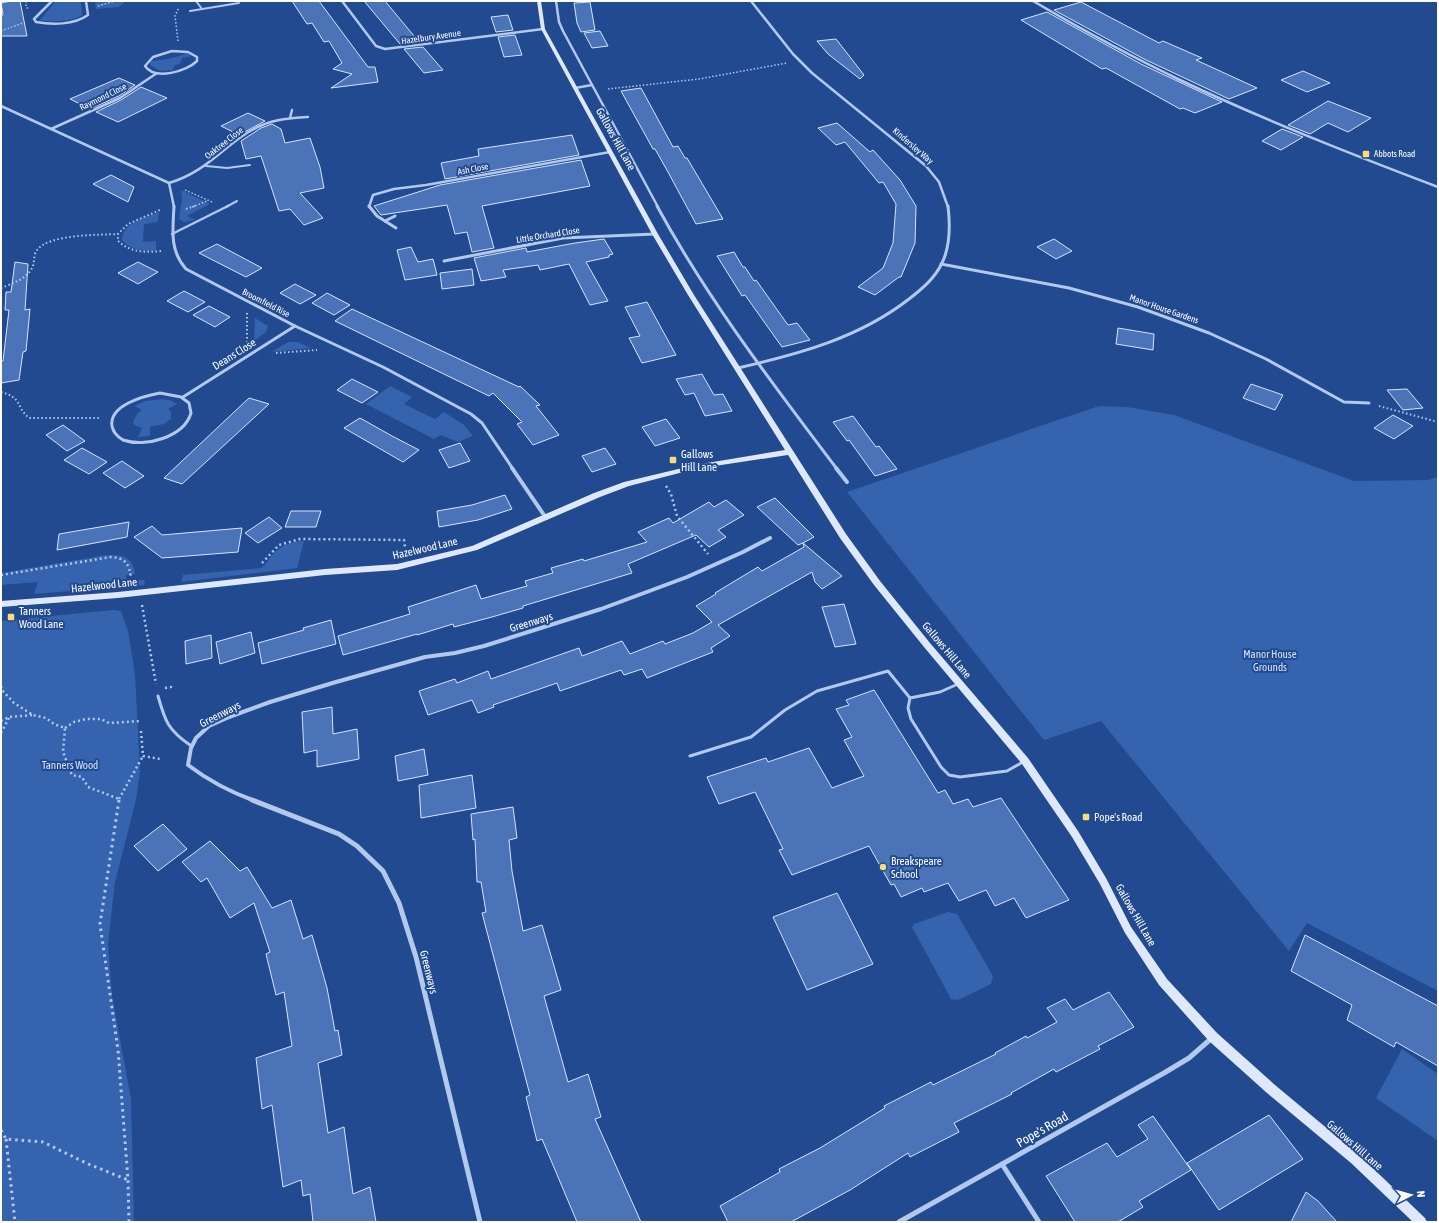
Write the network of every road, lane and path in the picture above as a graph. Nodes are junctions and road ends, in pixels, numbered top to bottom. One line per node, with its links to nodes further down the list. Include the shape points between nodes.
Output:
1 (52, 1): 2 (street, via 34,19 36,22 42,24 79,21 88,15)
2 (86, 1)
3 (115, 1): 12 (path)
4 (196, 1): 13 (lane)
5 (342, 1): 16 (street, Hazelbury Avenue, via 376,46 385,49)
6 (539, 1): 16 (street, Gallows Hill Lane)
7 (556, 1): 21 (street, Gallows Hill Lane, via 559,22)
8 (751, 1): 19 (street, Kindersley Way)
9 (1033, 1): 33 (street, via 1105,42 1210,93 1305,136)
10 (239, 3): 13 (lane)
11 (181, 5): 18 (path, via 175,16)
12 (93, 8)
13 (202, 9): 14 (lane)
14 (190, 11)
15 (28, 22): 17 (path)
16 (543, 29): 22 (street, Gallows Hill Lane)
17 (1, 30)
18 (179, 47)
19 (798, 61): 23 (path, via 699,79); 48 (street, Kindersley Way, via 916,156 933,173 943,189 948,204 946,253)
20 (158, 73): 20 (street, Raymond Close, via 145,66 153,56 163,52 181,51 197,57 194,65 187,68); 28 (street, Raymond Close, via 118,98)
21 (592, 85): 22 (street); 23 (street, Gallows Hill Lane)
22 (575, 88): 29 (street, Gallows Hill Lane)
23 (595, 91): 55 (street, Gallows Hill Lane, via 681,250)
24 (1, 106): 28 (street)
25 (292, 110): 27 (street)
26 (308, 117): 27 (street, Oaktree Close)
27 (290, 118): 31 (street, Oaktree Close, via 258,127)
28 (51, 129): 32 (street)
29 (610, 152): 41 (street, Ash Close, via 377,193 373,195 369,206 374,214); 45 (street, Gallows Hill Lane)
30 (250, 165): 31 (lane, via 227,168)
31 (206, 166): 32 (street, Oaktree Close, via 189,177)
32 (169, 183): 44 (street, Broomfield Rise, via 174,203)
33 (1438, 187)
34 (181, 188): 35 (path)
35 (210, 200): 37 (path); 39 (path)
36 (237, 201): 44 (lane)
37 (216, 203)
38 (164, 208): 43 (path, via 132,221 120,229)
39 (180, 210)
40 (395, 216): 41 (street)
41 (385, 221): 42 (street, Ash Close)
42 (396, 228)
43 (118, 234): 46 (path, via 118,241 122,246 132,250); 49 (path, via 46,243 36,250 32,268)
44 (172, 234): 51 (street, Broomfield Rise, via 176,258 186,269)
45 (655, 234): 47 (street, Little Orchard Close, via 563,238); 56 (street, Gallows Hill Lane)
46 (161, 251)
47 (444, 261)
48 (941, 264): 55 (street, Kindersley Way, via 934,276 921,289 891,314 875,323 827,344); 59 (street, Manor House Gardens, via 1069,288 1138,307 1209,333 1266,359 1344,402)
49 (1, 288)
50 (247, 310): 52 (path)
51 (296, 326): 58 (street, Deans Close); 65 (street, Broomfield Rise, via 390,370 464,408 478,418)
52 (247, 349)
53 (317, 350): 54 (path)
54 (270, 354)
55 (758, 363): 56 (street, Kindersley Way); 64 (street, Gallows Hill Lane)
56 (738, 368): 62 (street, Gallows Hill Lane)
57 (1, 392): 60 (path, via 17,398 25,416 29,418)
58 (183, 397): 58 (street, via 160,393 138,398 126,404 114,416 111,424 113,430 120,438 129,441 155,441 166,437 184,425 190,416 189,402)
59 (1369, 403): 61 (path)
60 (105, 418)
61 (1438, 422)
62 (791, 452): 65 (street, Hazelwood Lane, via 695,467 627,484); 74 (street, Gallows Hill Lane, via 843,536 877,583)
63 (663, 482): 69 (path, via 671,494 677,516)
64 (847, 482)
65 (546, 518): 73 (street, Hazelwood Lane, via 474,548 397,566 118,595)
66 (770, 538): 69 (street, Greenways)
67 (405, 547): 68 (path, via 404,540 300,539 280,545)
68 (262, 563)
69 (718, 565): 88 (street, Greenways, via 671,585 490,644 442,656 425,657 268,703 210,727)
70 (1, 575): 71 (path, via 115,557 130,565)
71 (131, 578)
72 (141, 602): 77 (path)
73 (1, 604)
74 (960, 683): 80 (lane, via 940,692); 92 (street, Gallows Hill Lane)
75 (1, 686): 81 (path, via 14,703)
76 (161, 689): 78 (path, via 170,687)
77 (157, 690)
78 (174, 690)
79 (158, 696): 88 (lane, via 167,726)
80 (910, 698): 90 (lane, via 888,671 817,691 789,707 751,737); 92 (lane, via 908,708 911,719 941,768 949,775 960,777 1008,770)
81 (33, 715): 82 (path); 85 (path, via 46,718)
82 (9, 718): 84 (path); 87 (path)
83 (141, 720): 85 (path, via 110,724 101,719 86,719)
84 (1, 721)
85 (65, 728): 93 (path, via 62,750 72,775 82,777 88,787)
86 (141, 731): 89 (path)
87 (1, 733)
88 (190, 745): 101 (street, Greenways, via 188,765 205,778 236,794 339,834 357,846 383,871 399,903 416,956)
89 (143, 756): 91 (path); 93 (path)
90 (690, 756)
91 (160, 759)
92 (1025, 761): 94 (street, Gallows Hill Lane, via 1075,834 1128,930 1163,982)
93 (119, 799): 98 (path, via 100,924 118,1050)
94 (1213, 1037): 97 (street, Pope's Road, via 1189,1058); 104 (street, Gallows Hill Lane, via 1355,1159)
95 (1, 1130): 96 (path)
96 (6, 1140): 98 (path, via 43,1142); 99 (path)
97 (1002, 1164): 102 (street, Pope's Road); 103 (street)
98 (128, 1180): 100 (path)
99 (15, 1222)
100 (129, 1222)
101 (480, 1222)
102 (899, 1222)
103 (1039, 1222)
104 (1421, 1222)

